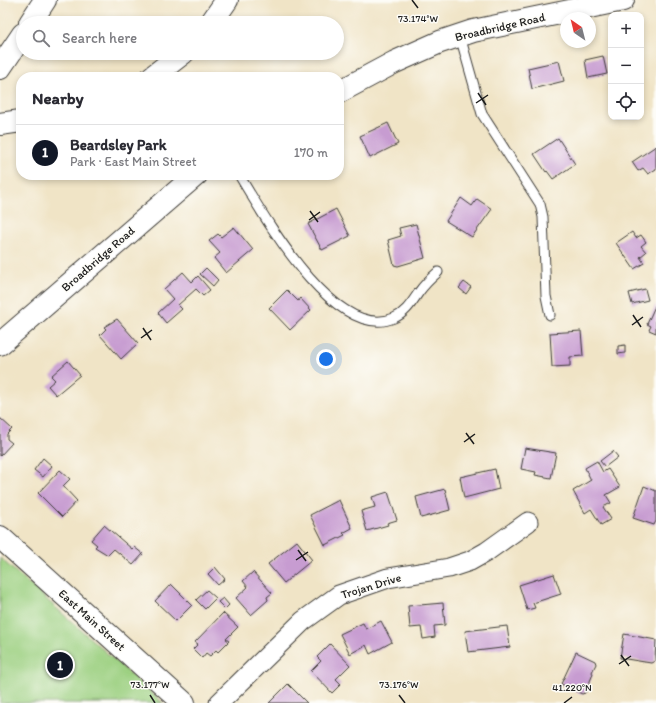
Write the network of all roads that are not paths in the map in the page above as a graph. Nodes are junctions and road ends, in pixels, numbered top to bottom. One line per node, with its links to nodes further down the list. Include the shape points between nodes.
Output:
1 (45, 0): 4 (main road)
2 (227, 0): 5 (main road)
3 (623, 0): 6 (main road, Broadbridge Road, via 473,31)
4 (35, 16)
5 (216, 16)
6 (460, 36): 11 (main road, Broadbridge Road, via 395,62); 15 (lane, via 482,114 540,204 544,217 546,296)
7 (16, 44): 9 (main road)
8 (174, 60): 10 (main road)
9 (0, 68)
10 (158, 72)
11 (344, 89)
12 (190, 180): 16 (main road, Broadbridge Road)
13 (242, 180): 14 (lane, via 274,232 311,280 349,314 375,321 395,318 413,302)
14 (438, 272)
15 (550, 315)
16 (0, 344)
17 (528, 522): 20 (street, Trojan Drive, via 470,561 449,568 388,578 339,595 303,621)
18 (0, 537): 19 (main road, East Main Street)
19 (184, 703)
20 (219, 703)

